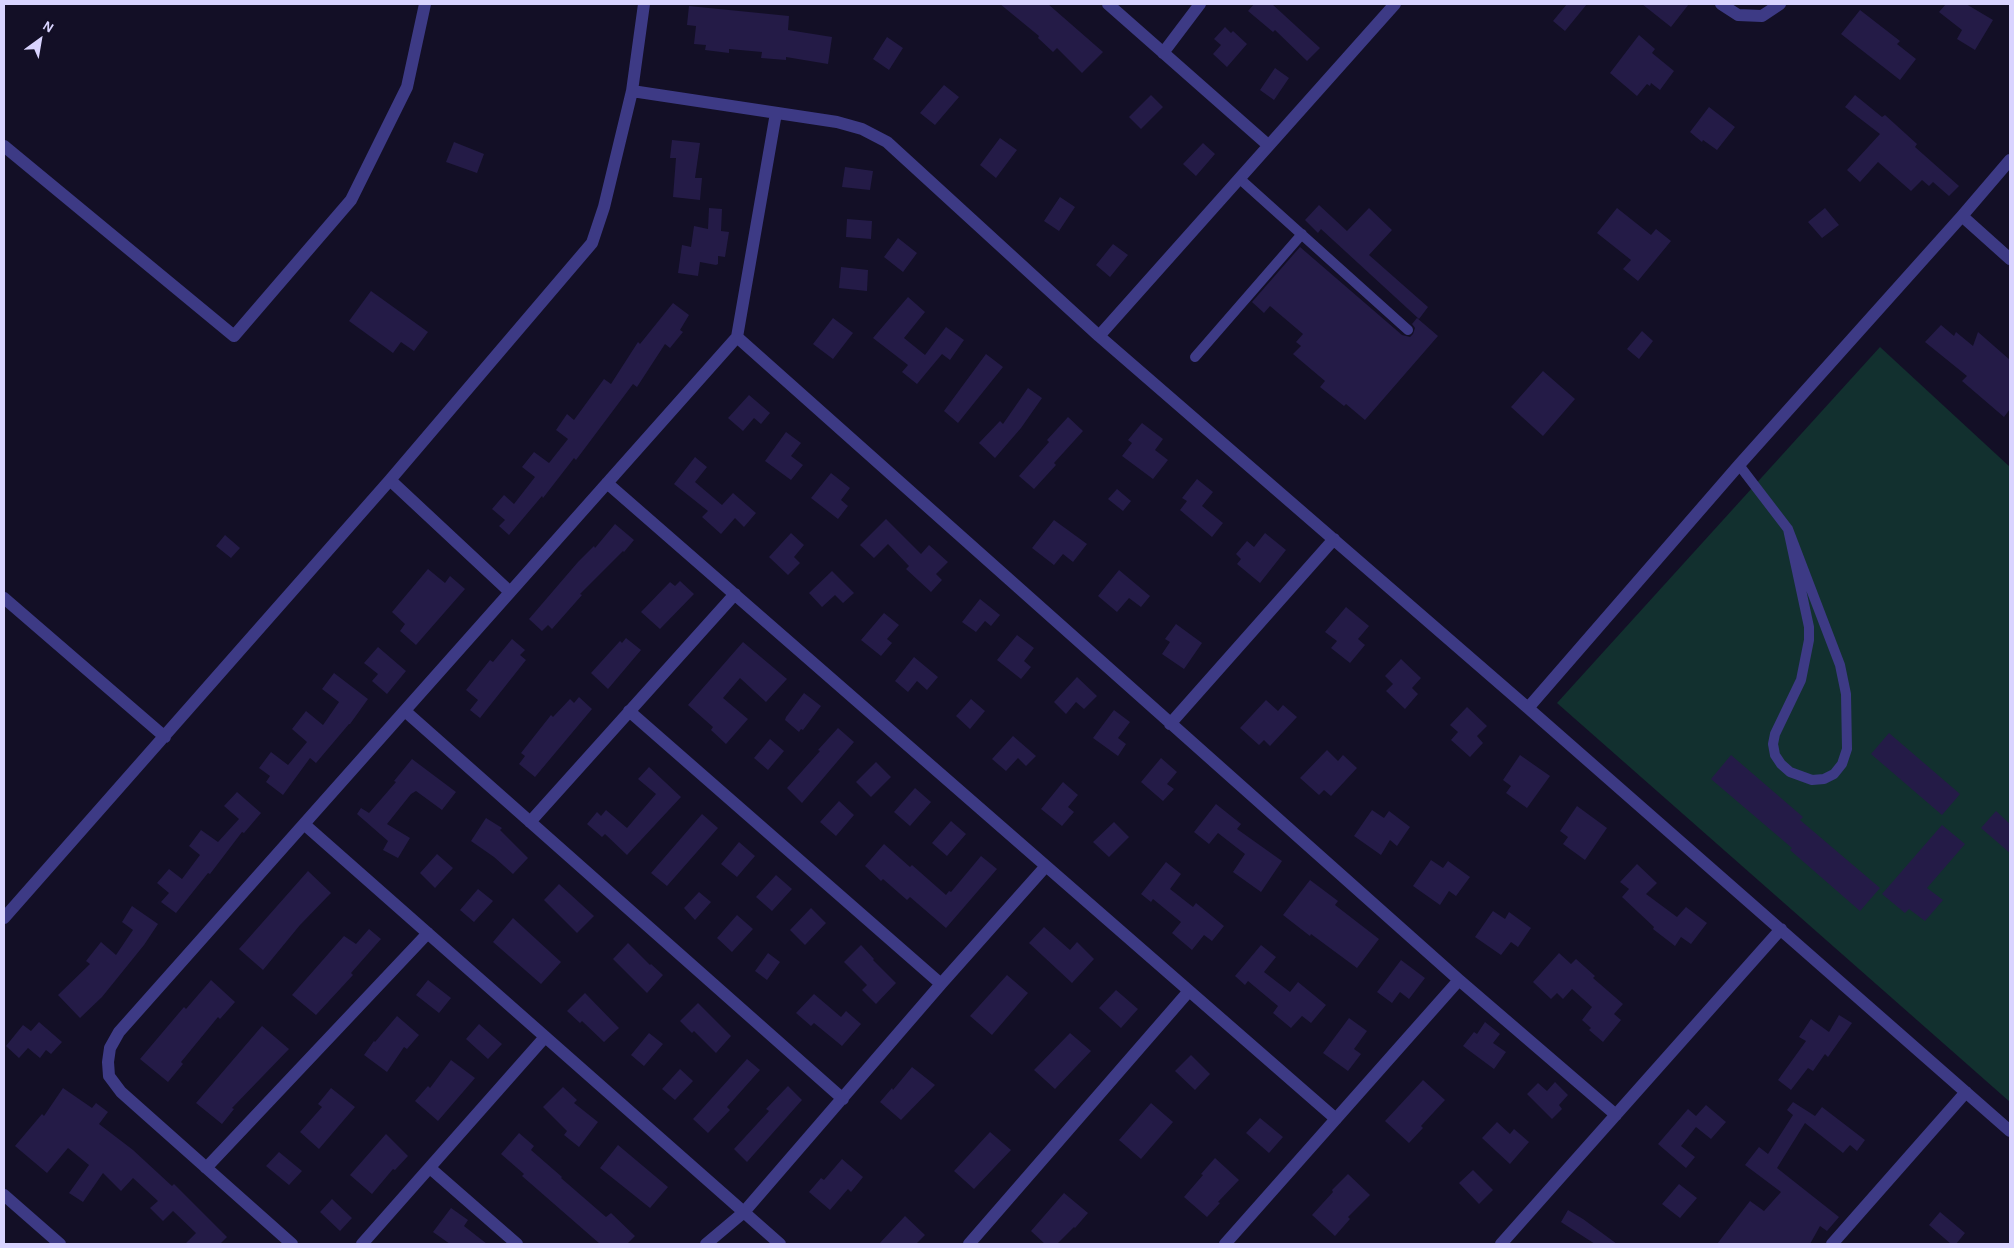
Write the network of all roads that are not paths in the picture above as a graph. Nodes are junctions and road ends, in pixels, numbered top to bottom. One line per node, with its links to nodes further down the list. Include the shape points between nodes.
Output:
1 (426, 4): 12 (street, via 407,87 351,200 234,336)
2 (644, 4): 9 (street)
3 (1108, 4): 8 (street)
4 (1200, 4): 8 (street)
5 (1395, 4): 11 (street)
6 (1721, 4): 7 (street, via 1738,15 1762,16)
7 (1780, 4)
8 (1163, 53): 11 (street)
9 (632, 91): 10 (street); 23 (street, via 604,208 592,242)
10 (776, 113): 19 (street, via 837,122 887,142); 20 (street)
11 (1268, 145): 14 (street)
12 (4, 146)
13 (2010, 160): 15 (street)
14 (1240, 179): 16 (lane); 19 (street)
15 (1962, 216): 17 (street); 22 (street)
16 (1302, 234): 18 (lane); 21 (lane)
17 (2010, 259)
18 (1408, 330)
19 (1099, 336): 26 (street)
20 (737, 337): 24 (street); 33 (street)
21 (1195, 356)
22 (1739, 465): 25 (lane); 30 (street)
23 (390, 480): 27 (street); 34 (street)
24 (608, 482): 27 (street); 28 (street)
25 (1788, 529): 25 (lane, via 1840,665 1846,694 1848,749 1842,764 1834,774 1824,779 1812,780 1790,772 1778,759 1772,744 1800,680 1809,640)
26 (1334, 539): 30 (street); 33 (street)
27 (510, 592): 31 (street)
28 (735, 594): 32 (street); 37 (street)
29 (4, 598): 34 (street)
30 (1528, 708): 39 (street)
31 (405, 710): 35 (street); 36 (street)
32 (629, 711): 35 (street); 42 (street)
33 (1170, 724): 41 (street)
34 (165, 736): 38 (street)
35 (530, 822): 46 (street)
36 (304, 824): 40 (street); 50 (street, via 119,1032 110,1048 109,1076 121,1092)
37 (1046, 866): 42 (street); 43 (street)
38 (4, 918)
39 (1781, 929): 45 (street); 47 (street)
40 (428, 934): 44 (street); 50 (street)
41 (1459, 980): 47 (street); 48 (street)
42 (941, 984): 46 (street)
43 (1189, 991): 48 (street); 60 (street)
44 (545, 1037): 51 (street); 53 (street)
45 (1966, 1092): 49 (street); 63 (street)
46 (843, 1099): 53 (street)
47 (1616, 1114): 62 (street)
48 (1336, 1119): 61 (street)
49 (2010, 1130)
50 (206, 1168): 55 (street)
51 (430, 1168): 56 (street); 57 (street)
52 (4, 1195): 54 (street)
53 (744, 1212): 58 (street); 59 (street)
54 (60, 1244)
55 (292, 1244)
56 (362, 1244)
57 (518, 1244)
58 (706, 1244)
59 (780, 1244)
60 (969, 1244)
61 (1225, 1244)
62 (1501, 1244)
63 (1832, 1244)

